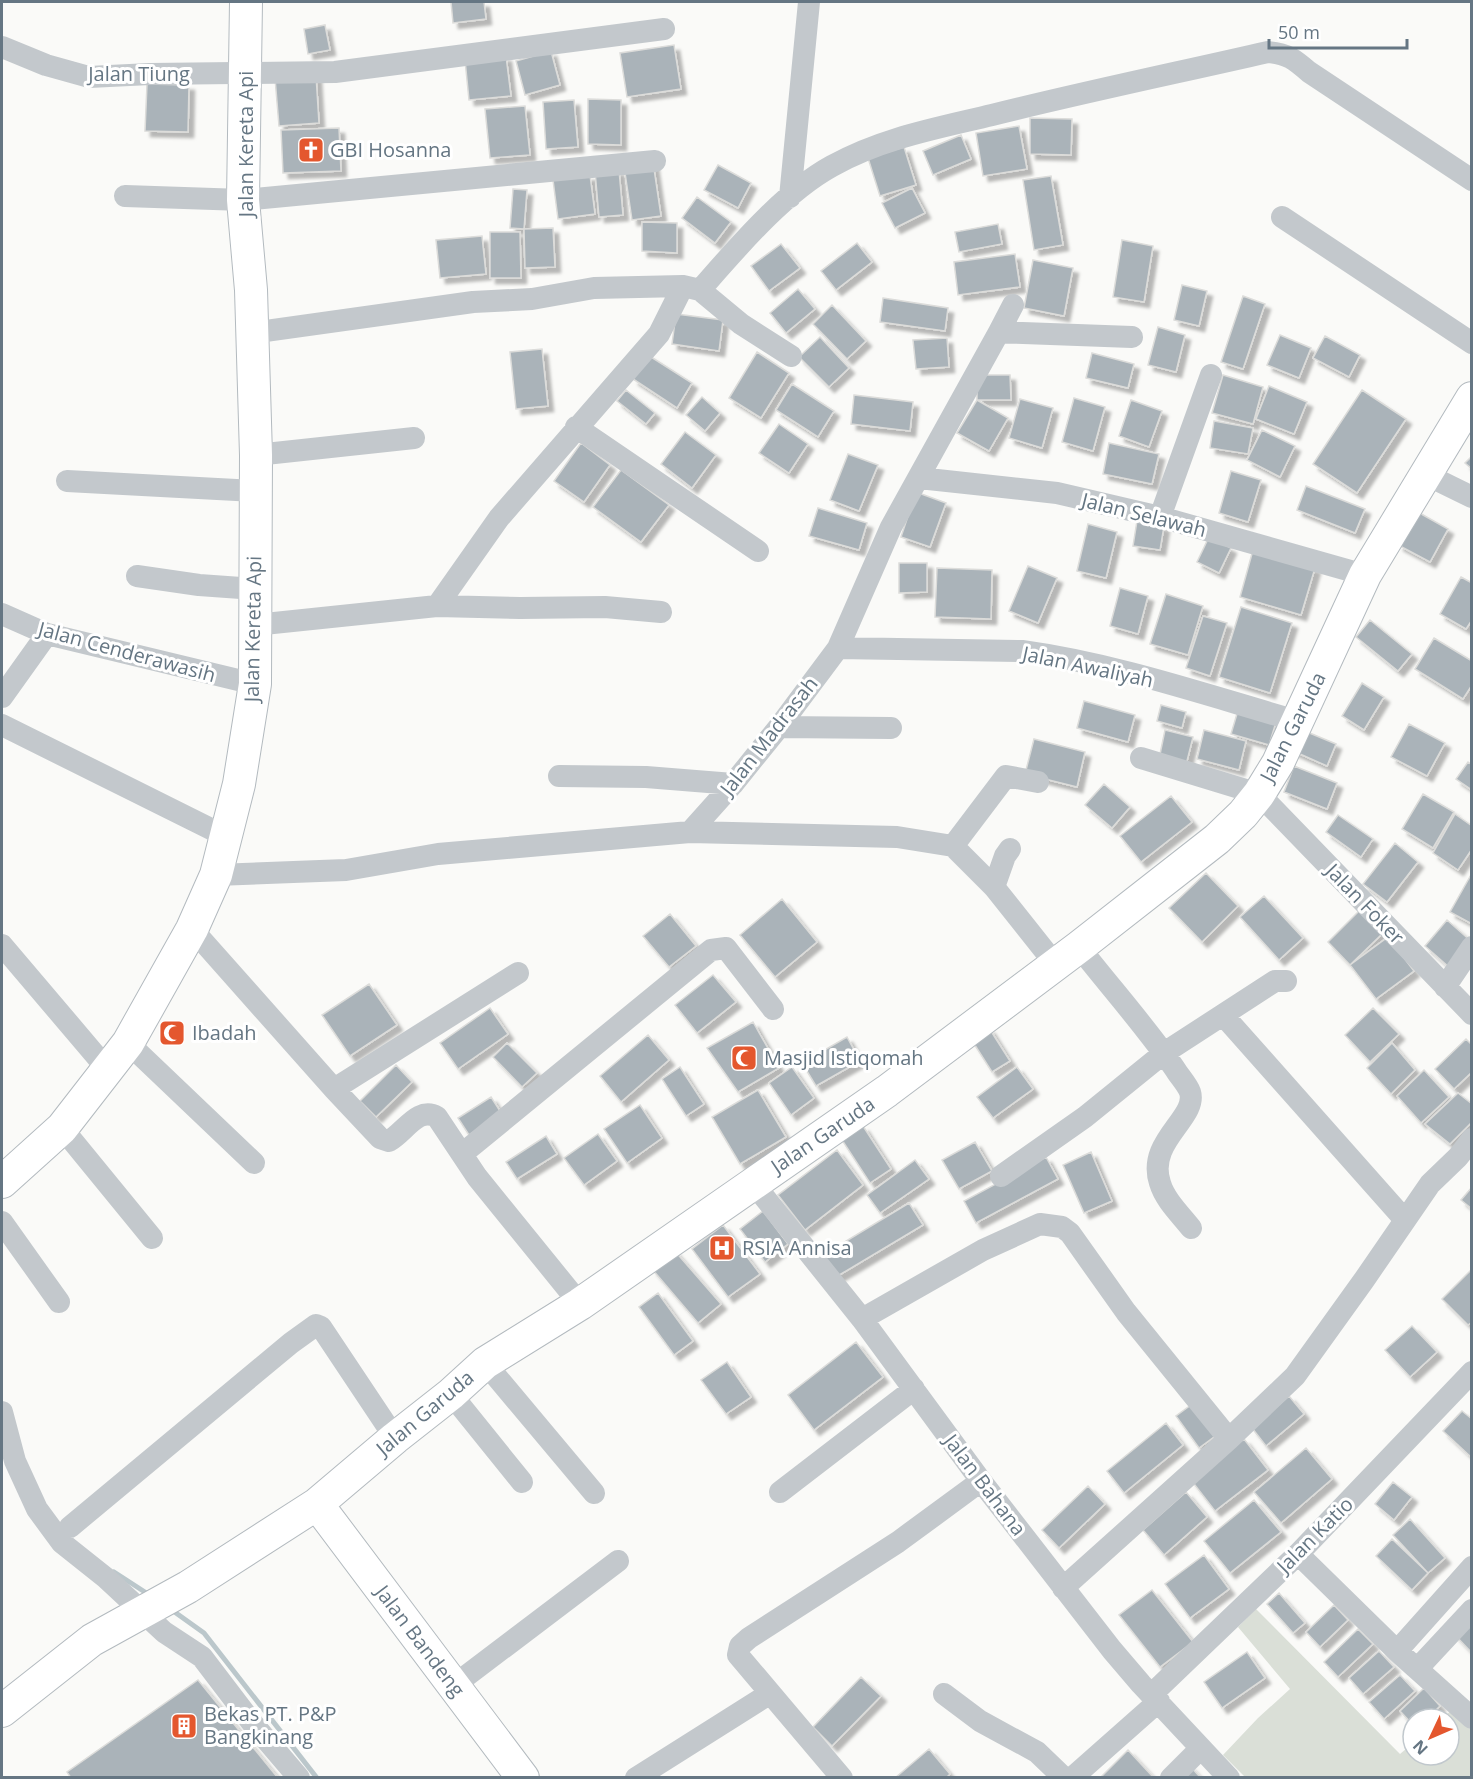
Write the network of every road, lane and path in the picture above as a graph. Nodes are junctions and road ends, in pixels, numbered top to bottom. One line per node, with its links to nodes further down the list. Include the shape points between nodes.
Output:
1 (246, 2): 5 (street, Jalan Kereta Api)
2 (809, 2): 9 (street)
3 (664, 29): 5 (street, Jalan Tiung, via 335,72)
4 (2, 47): 5 (street, Jalan Tiung, via 89,77)
5 (245, 73): 10 (street, Jalan Kereta Api)
6 (655, 161): 10 (street)
7 (1472, 180): 9 (street, via 1294,59 1268,52 1054,99 872,146 831,167)
8 (125, 196): 10 (street)
9 (790, 196): 12 (street)
10 (243, 200): 15 (street, Jalan Kereta Api)
11 (1282, 218): 17 (street)
12 (691, 288): 15 (street, via 594,288); 18 (street); 21 (street, via 659,334)
13 (1012, 305): 14 (street, Jalan Madrasah)
14 (999, 332): 16 (street); 25 (street, Jalan Madrasah)
15 (252, 333): 23 (street, Jalan Kereta Api)
16 (1132, 337)
17 (1472, 343)
18 (791, 356)
19 (1211, 375): 29 (street)
20 (1472, 398): 24 (street, Jalan Garuda)
21 (576, 427): 30 (street); 34 (street, via 499,518)
22 (414, 438): 23 (street)
23 (256, 455): 27 (street, Jalan Kereta Api)
24 (1427, 475): 28 (street); 31 (street, Jalan Garuda)
25 (919, 478): 29 (street, Jalan Selawah, via 1058,492); 39 (street, Jalan Madrasah, via 891,527)
26 (67, 481): 27 (street)
27 (255, 491): 33 (street, Jalan Kereta Api)
28 (1472, 497)
29 (1160, 518): 31 (street, Jalan Selawah)
30 (758, 551)
31 (1365, 575): 42 (street, Jalan Garuda)
32 (137, 576): 33 (street)
33 (255, 589): 37 (street, Jalan Kereta Api)
34 (437, 606): 35 (street, via 605,607); 37 (street)
35 (661, 612)
36 (2, 614): 38 (street, Jalan Cenderawasih)
37 (254, 625): 40 (street, Jalan Kereta Api)
38 (46, 634): 40 (street, Jalan Cenderawasih); 41 (street)
39 (838, 648): 42 (street, Jalan Awaliyah, via 1022,651 1051,655); 44 (street, Jalan Madrasah)
40 (255, 684): 52 (street, Jalan Kereta Api)
41 (2, 697)
42 (1297, 721): 50 (street, Jalan Garuda)
43 (2, 725): 52 (street)
44 (779, 727): 45 (street); 49 (street, Jalan Madrasah)
45 (891, 728)
46 (1141, 758): 50 (street)
47 (559, 776): 49 (street)
48 (1038, 782): 53 (street, via 1006,776)
49 (733, 784): 51 (street, Jalan Madrasah)
50 (1259, 794): 60 (street, Jalan Garuda, via 1217,838); 63 (street, Jalan Foker)
51 (690, 832): 53 (street, via 897,837); 55 (street, via 438,854 346,870)
52 (227, 837): 55 (street, Jalan Kereta Api)
53 (953, 846): 56 (street)
54 (1010, 849): 56 (street)
55 (216, 875): 57 (street, Jalan Kereta Api)
56 (994, 887): 60 (street)
57 (192, 929): 67 (street, Jalan Kereta Api); 70 (street)
58 (2, 945): 69 (street)
59 (1472, 947): 63 (street)
60 (1067, 956): 68 (street); 77 (street, Jalan Garuda, via 887,1091)
61 (518, 973): 70 (street)
62 (1286, 981): 66 (street, via 1275,981)
63 (1444, 987): 65 (street, Jalan Foker)
64 (773, 1009): 73 (street, via 726,948 711,950)
65 (1472, 1014)
66 (1223, 1015): 68 (street); 78 (street)
67 (128, 1043): 69 (street, Jalan Kereta Api); 74 (street)
68 (1164, 1053): 76 (street, via 1085,1117); 80 (street, via 1190,1092 1190,1101 1164,1141 1157,1171 1166,1196)
69 (108, 1070): 71 (street, Jalan Kereta Api)
70 (334, 1089): 73 (street, via 380,1138 388,1142 422,1114 430,1113)
71 (62, 1128): 75 (street, Jalan Kereta Api); 81 (street)
72 (1472, 1139): 78 (street, via 1430,1184)
73 (462, 1154): 83 (street)
74 (254, 1163)
75 (6, 1169)
76 (1001, 1176)
77 (753, 1183): 83 (street, Jalan Garuda); 84 (street, Jalan Bahana)
78 (1405, 1220): 91 (street, via 1295,1376)
79 (2, 1222): 82 (street)
80 (1191, 1228)
81 (152, 1238)
82 (60, 1302)
83 (580, 1304): 85 (street, Jalan Garuda)
84 (862, 1320): 87 (street, Jalan Bahana); 91 (street, via 983,1250 1040,1224 1062,1227)
85 (485, 1363): 88 (street, Jalan Garuda); 94 (street)
86 (1472, 1372): 98 (street, Jalan Katio)
87 (914, 1389): 92 (street, Jalan Bahana); 95 (street)
88 (451, 1395): 90 (street, Jalan Garuda); 93 (street)
89 (2, 1412): 103 (street, via 15,1461 38,1509 62,1543)
90 (395, 1438): 96 (street, Jalan Garuda); 97 (street, via 316,1325)
91 (1229, 1439): 101 (street)
92 (981, 1481): 101 (street, Jalan Bahana); 107 (street, via 898,1542 740,1646 738,1655)
93 (522, 1482)
94 (594, 1492)
95 (780, 1492)
96 (317, 1504): 103 (street, Jalan Garuda); 106 (street, Jalan Bandeng)
97 (70, 1527)
98 (1298, 1554): 104 (street); 109 (street, Jalan Katio)
99 (618, 1561): 106 (street)
100 (1472, 1567): 104 (street)
101 (1064, 1588): 109 (street, Jalan Bahana, via 1112,1650)
102 (1472, 1610): 105 (street)
103 (146, 1611): 110 (street, Jalan Garuda, via 92,1640); 113 (street, via 164,1632 202,1657)
104 (1397, 1651): 105 (street)
105 (1418, 1668): 111 (street)
106 (453, 1686): 114 (street, Jalan Bandeng)
107 (770, 1694): 115 (street); 116 (street)
108 (944, 1694): 117 (street, via 980,1721 1037,1752)
109 (1156, 1697): 112 (street, Jalan Bahana); 118 (street, Jalan Katio)
110 (2, 1711)
111 (1472, 1718)
112 (1201, 1748): 119 (street); 120 (street, Jalan Bahana)
113 (299, 1778)
114 (523, 1778)
115 (636, 1778)
116 (842, 1778)
117 (1064, 1778)
118 (1072, 1778)
119 (1171, 1778)
120 (1229, 1778)

